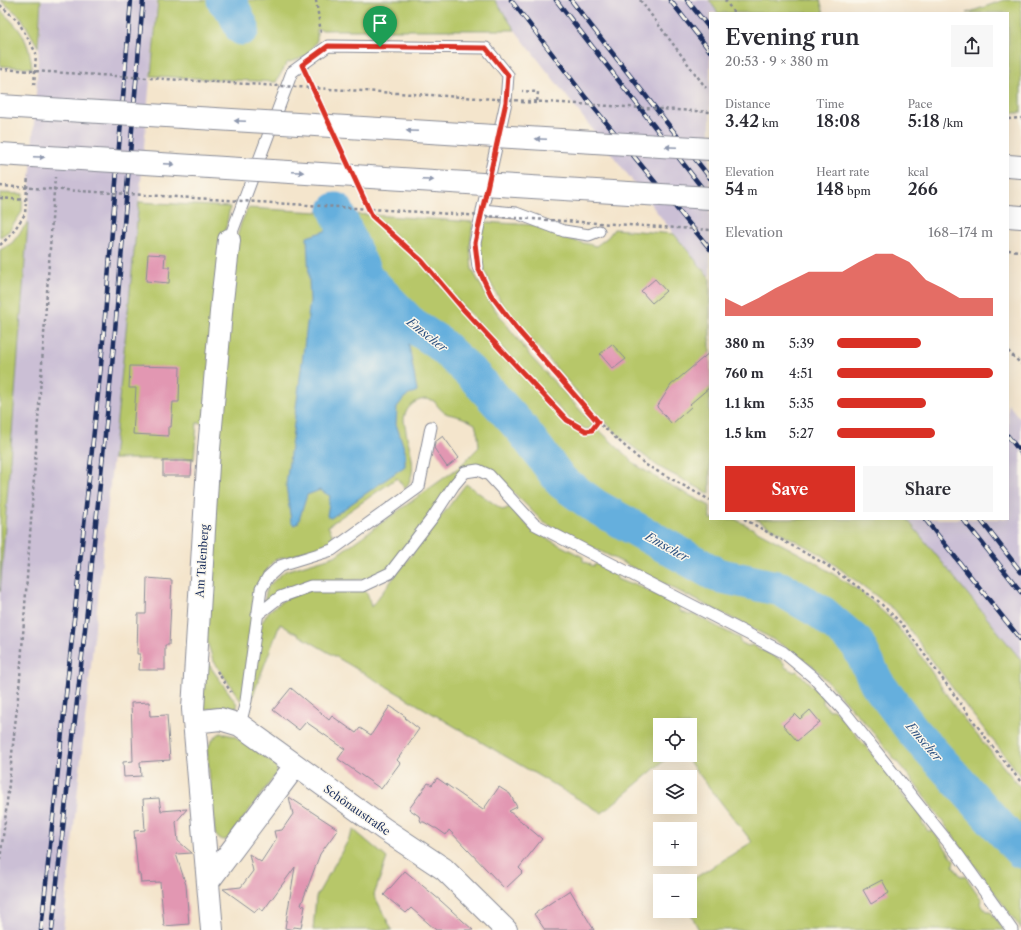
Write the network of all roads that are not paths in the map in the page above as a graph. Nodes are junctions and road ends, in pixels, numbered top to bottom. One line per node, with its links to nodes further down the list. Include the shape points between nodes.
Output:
1 (0, 106): 2 (main road, one-way to 1, bridge)
2 (709, 149)
3 (0, 154): 6 (main road, one-way to 6, bridge)
4 (1009, 166): 5 (main road)
5 (1021, 167)
6 (709, 198)
7 (482, 210): 10 (lane, via 516,213 564,231 589,235); 11 (lane, via 506,102 508,75 486,48 328,46 292,72); 12 (lane, via 475,243)
8 (1009, 216): 9 (main road)
9 (1021, 217)
10 (599, 231)
11 (229, 240): 16 (main road, Am Talenberg, via 209,449)
12 (478, 268)
13 (431, 427): 14 (lane, via 419,487 332,550 280,566 261,588)
14 (257, 615): 15 (lane); 21 (lane, via 280,597 311,586 362,586 390,573 465,472 478,470 489,474 534,524 784,652 813,677 844,711 959,856)
15 (242, 718): 16 (main road, Schönaustraße); 17 (main road, Schönaustraße)
16 (194, 722): 18 (main road, Am Talenberg)
17 (295, 766): 18 (main road); 20 (main road, Schönaustraße, via 444,869)
18 (208, 882): 19 (main road, Am Talenberg)
19 (212, 930)
20 (506, 930)
21 (1012, 930)

